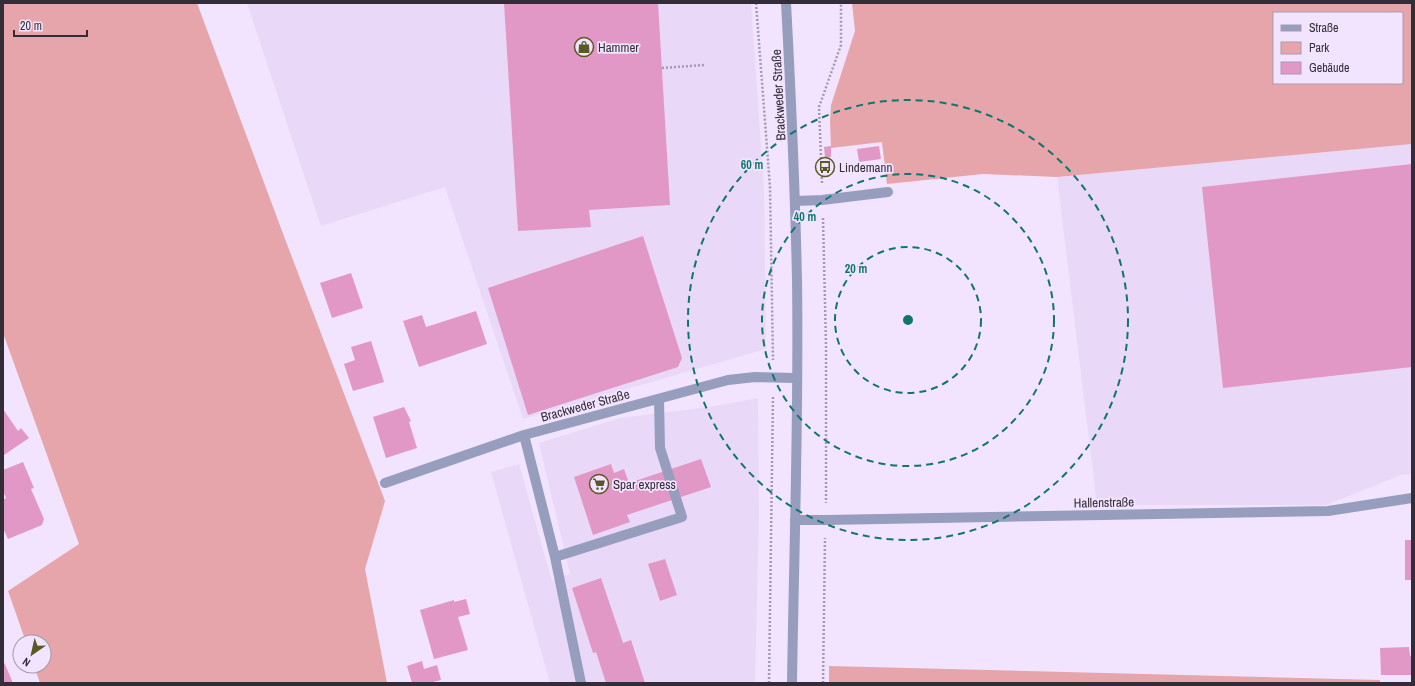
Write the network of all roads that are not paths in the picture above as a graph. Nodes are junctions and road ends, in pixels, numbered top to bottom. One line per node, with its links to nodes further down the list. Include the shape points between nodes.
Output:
1 (786, 3): 3 (street, Brackweder Straße)
2 (888, 192): 3 (street)
3 (795, 201): 4 (street, Brackweder Straße)
4 (796, 378): 5 (street, Brackweder Straße, via 755,377 728,380); 9 (street, Brackweder Straße)
5 (659, 399): 6 (street, Brackweder Straße); 10 (street, via 660,448 682,517)
6 (524, 435): 7 (street, Brackweder Straße); 10 (street)
7 (385, 483)
8 (1412, 498): 9 (street, Hallenstraße, via 1328,511)
9 (795, 520): 12 (street, Brackweder Straße)
10 (555, 557): 11 (street)
11 (581, 683)
12 (792, 683)

